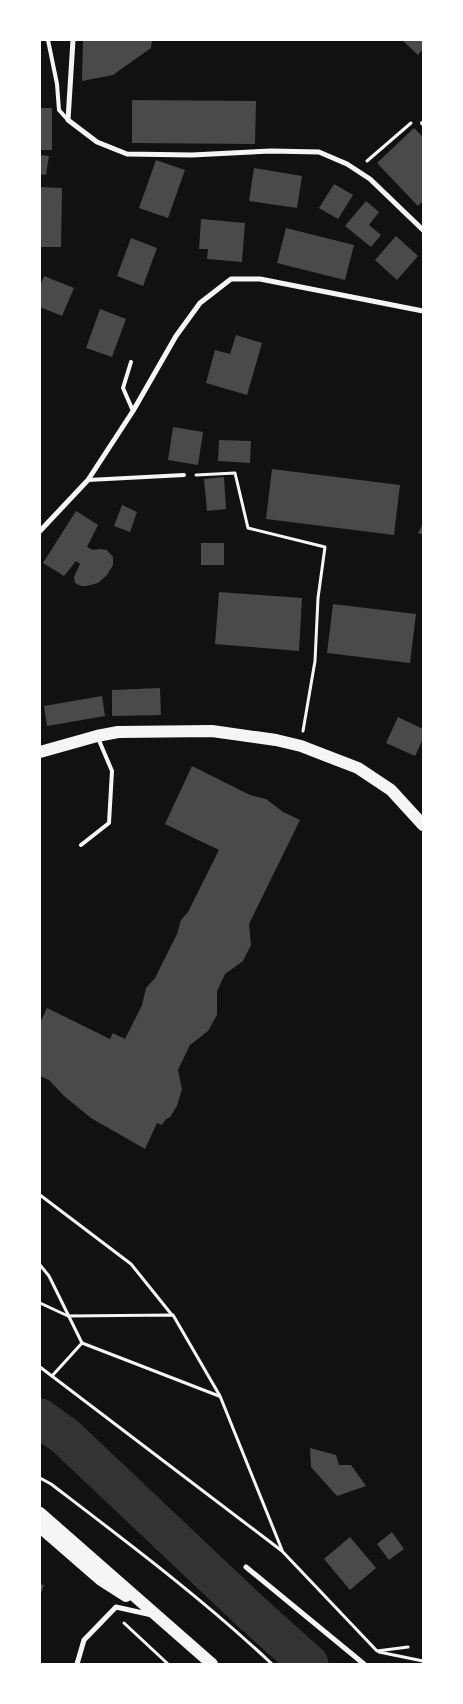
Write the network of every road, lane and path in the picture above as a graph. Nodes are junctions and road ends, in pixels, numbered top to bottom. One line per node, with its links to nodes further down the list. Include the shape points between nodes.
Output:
1 (48, 40): 4 (lane, via 60,110)
2 (73, 40): 4 (street)
3 (417, 118): 5 (path)
4 (68, 120): 5 (street, via 97,142 127,154 319,152)
5 (356, 170): 6 (street, via 370,179)
6 (423, 230)
7 (423, 311): 9 (street, via 260,278 231,279 200,303 176,336)
8 (131, 362): 9 (lane, via 124,388)
9 (133, 411): 11 (street)
10 (184, 475): 11 (lane); 14 (path, via 236,473 248,528 325,547 318,598 315,661)
11 (88, 480): 12 (street)
12 (40, 531)
13 (97, 736): 14 (main road, via 118,732 212,731); 15 (main road); 17 (lane, via 112,771 109,824)
14 (301, 746): 16 (main road, via 358,768 391,790)
15 (40, 752)
16 (423, 825)
17 (81, 846)
18 (40, 1195): 22 (path, via 131,1264)
19 (40, 1265): 21 (path, via 49,1276)
20 (40, 1303): 21 (path)
21 (68, 1316): 22 (path); 23 (path)
22 (173, 1316): 26 (path)
23 (82, 1343): 25 (path); 26 (path)
24 (40, 1367): 25 (path)
25 (52, 1376): 30 (path)
26 (220, 1396): 30 (path)
27 (40, 1478): 38 (path, via 140,1552 236,1630)
28 (40, 1513): 32 (main road)
29 (40, 1527): 32 (main road, via 102,1580)
30 (282, 1551): 34 (path)
31 (246, 1567): 39 (street)
32 (160, 1617): 36 (street, via 116,1607 84,1640); 37 (main road)
33 (408, 1647): 34 (path)
34 (377, 1651): 35 (path)
35 (423, 1661)
36 (77, 1664)
37 (212, 1664)
38 (272, 1664)
39 (364, 1664)

